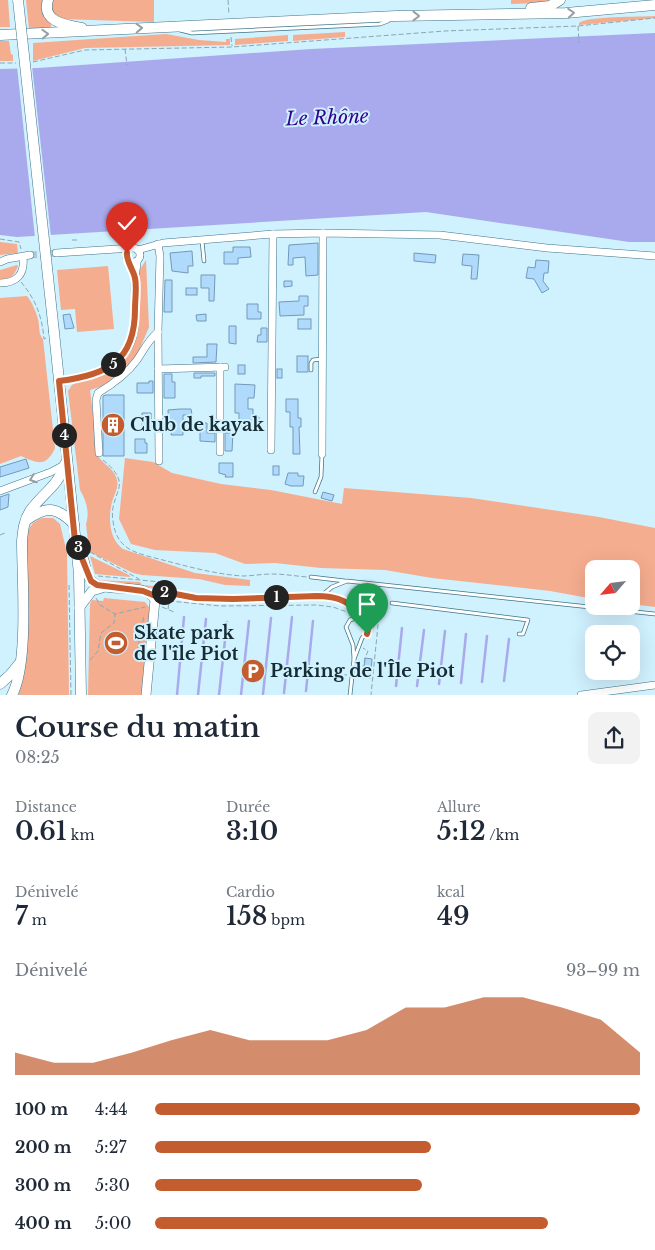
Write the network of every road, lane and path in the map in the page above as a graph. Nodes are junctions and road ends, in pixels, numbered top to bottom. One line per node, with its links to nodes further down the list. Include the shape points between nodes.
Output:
1 (18, 0): 47 (main road, bridge)
2 (48, 0): 13 (main road, via 46,8 52,19)
3 (228, 0): 11 (path)
4 (560, 0): 9 (main road, via 550,6)
5 (597, 0): 7 (main road)
6 (655, 5): 7 (main road)
7 (605, 10): 8 (main road); 9 (main road, one-way to 7)
8 (655, 10)
9 (488, 15): 13 (main road, one-way to 9)
10 (655, 18): 12 (path)
11 (229, 20)
12 (578, 26): 16 (path); 17 (path)
13 (90, 30): 14 (main road, one-way to 13)
14 (0, 35)
15 (230, 35): 17 (path)
16 (579, 43)
17 (232, 47): 18 (path)
18 (125, 49): 19 (path, via 85,50); 22 (path)
19 (33, 62)
20 (0, 63): 21 (path)
21 (16, 63)
22 (127, 65)
23 (323, 233): 24 (street); 34 (street, via 440,235 547,248); 44 (street)
24 (273, 234): 28 (street); 48 (street)
25 (0, 239): 33 (path, via 19,242)
26 (72, 240): 27 (path)
27 (79, 240)
28 (202, 240): 29 (street); 38 (lane)
29 (158, 244): 31 (street); 36 (street); 42 (street)
30 (100, 249): 31 (street); 32 (street); 35 (street)
31 (135, 249): 35 (street, via 128,251); 36 (street)
32 (56, 253)
33 (27, 256): 37 (street); 39 (street)
34 (655, 256)
35 (128, 259): 36 (street, via 133,262); 40 (street)
36 (139, 259): 40 (street)
37 (4, 260)
38 (204, 260)
39 (18, 278): 41 (street, via 13,282); 43 (path, via 36,304)
40 (135, 278): 47 (street, via 134,326 126,351 111,366 97,373)
41 (0, 283)
42 (158, 332): 45 (street); 50 (street, via 125,374 98,393)
43 (44, 338)
44 (322, 359): 46 (lane, via 313,360); 51 (street)
45 (158, 369): 49 (street, via 222,367); 53 (street)
46 (310, 370)
47 (59, 381): 52 (main road)
48 (271, 450)
49 (220, 452)
50 (99, 453): 63 (path, via 118,474 120,482 112,519 116,535 125,546 142,555 207,571 242,576)
51 (322, 454): 55 (lane, via 321,477)
52 (66, 461): 54 (street, one-way to 54, via 53,471); 56 (main road, via 59,479); 57 (main road)
53 (159, 461)
54 (0, 491)
55 (315, 492)
56 (25, 521): 57 (main road, via 46,509 61,513); 89 (main road)
57 (74, 524): 60 (main road)
58 (5, 533): 59 (path)
59 (0, 534)
60 (75, 541): 67 (street, via 91,581); 76 (main road)
61 (87, 550): 64 (path)
62 (94, 576): 64 (path)
63 (311, 577): 65 (lane)
64 (141, 580): 68 (path, via 171,583)
65 (347, 581): 71 (lane, via 332,587); 82 (lane)
66 (69, 585): 97 (path)
67 (105, 587): 70 (street); 76 (street, via 92,591)
68 (170, 590)
69 (94, 593): 81 (path, via 100,605)
70 (153, 595): 71 (lane, via 165,592 196,598 233,599); 75 (street)
71 (322, 596): 83 (lane, via 346,602)
72 (170, 598): 73 (path)
73 (169, 601): 77 (path, via 206,606 316,605); 78 (path)
74 (392, 603): 84 (lane, via 528,620 523,634)
75 (156, 606): 78 (path); 99 (street)
76 (79, 608): 98 (main road)
77 (336, 608): 80 (path); 83 (path)
78 (168, 610): 79 (path)
79 (174, 612)
80 (336, 612)
81 (115, 614): 87 (path, via 150,606 143,617); 90 (path, via 114,623 101,633 98,651)
82 (655, 614)
83 (358, 615): 85 (lane, via 348,623 347,631); 85 (lane, via 368,627 367,634); 93 (path, via 379,615)
84 (518, 634)
85 (356, 638): 86 (lane); 88 (lane)
86 (359, 646): 88 (lane); 93 (path, via 368,650 360,677)
87 (136, 659)
88 (354, 659): 100 (lane)
89 (19, 663): 94 (main road); 96 (main road)
90 (86, 663)
91 (337, 674): 92 (path)
92 (347, 676)
93 (372, 678): 101 (path)
94 (0, 684)
95 (655, 686): 102 (street)
96 (13, 694)
97 (70, 695)
98 (81, 695)
99 (146, 695)
100 (350, 695)
101 (371, 695)
102 (581, 695)

